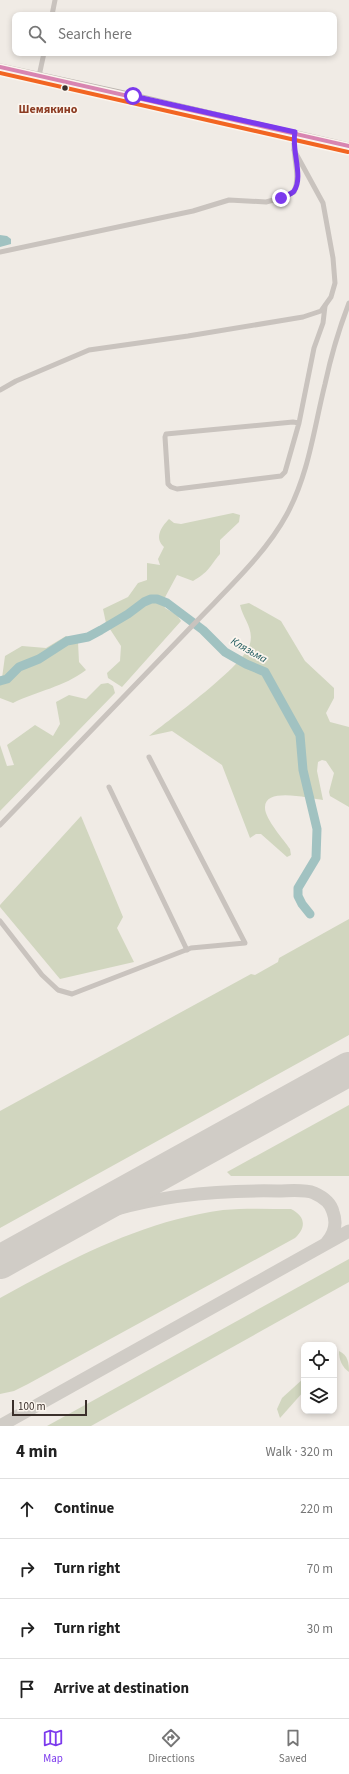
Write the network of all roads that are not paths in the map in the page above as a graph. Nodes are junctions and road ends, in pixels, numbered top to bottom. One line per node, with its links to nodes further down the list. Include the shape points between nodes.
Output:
1 (55, 0): 2 (street)
2 (53, 12)
3 (43, 56): 5 (street)
4 (0, 67): 5 (street)
5 (40, 76): 6 (street)
6 (295, 132): 7 (street); 8 (street)
7 (349, 146)
8 (294, 150): 9 (street, via 298,182 294,192 281,198 266,202 229,200 194,211); 11 (street, via 323,202 335,283 331,297)
9 (0, 252)
10 (349, 303): 16 (street, via 324,384 310,453 302,480 287,514 262,551)
11 (325, 305): 12 (street, via 321,311 303,317 89,350); 13 (street)
12 (0, 390)
13 (299, 423): 13 (street, via 285,472 281,476 177,489 168,484 166,434)
14 (149, 757): 18 (street, via 245,943)
15 (109, 787): 18 (street)
16 (0, 825)
17 (0, 921): 18 (street, via 42,975 58,990 72,994)
18 (187, 950)

